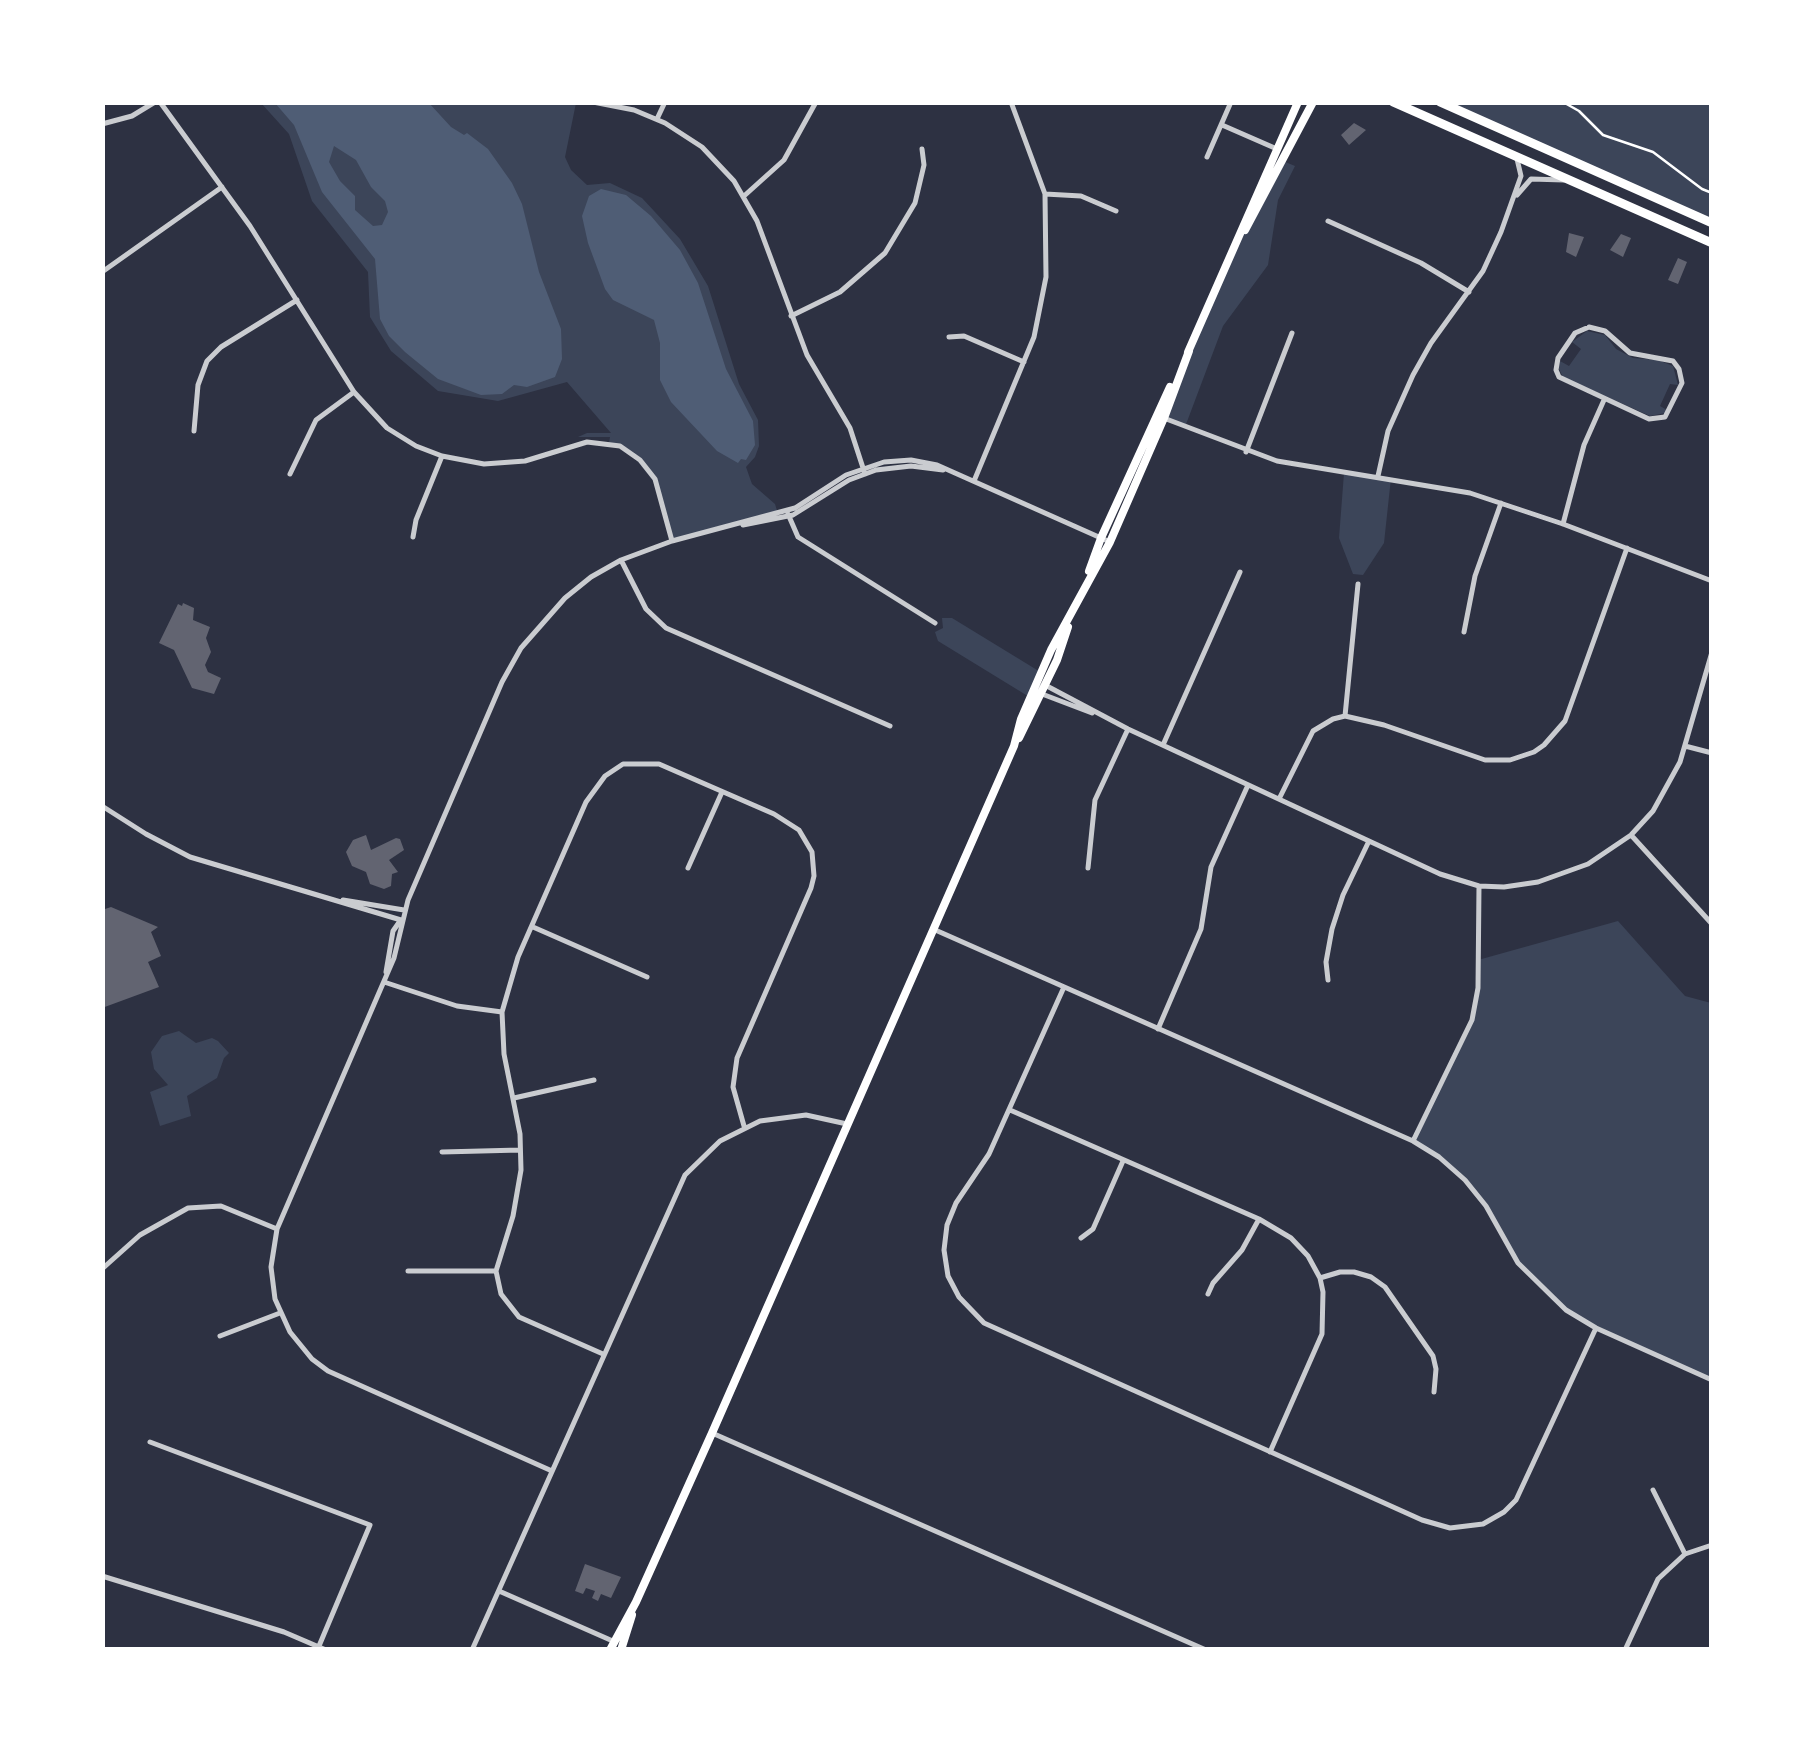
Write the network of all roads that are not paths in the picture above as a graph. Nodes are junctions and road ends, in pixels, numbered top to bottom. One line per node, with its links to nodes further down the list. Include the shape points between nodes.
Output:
1 (157, 102): 12 (street); 20 (street)
2 (593, 102): 11 (street)
3 (665, 102): 11 (street)
4 (816, 102): 22 (street, via 784,160)
5 (1011, 102): 21 (street)
6 (1231, 102): 13 (street)
7 (1393, 102): 17 (main road)
8 (1440, 102): 26 (main road)
9 (1314, 103): 16 (main road)
10 (1295, 105): 15 (main road)
11 (657, 119): 22 (street, via 702,147)
12 (102, 124)
13 (1222, 124): 15 (street); 18 (street)
14 (922, 149): 32 (street, via 916,202 885,253 854,283)
15 (1277, 149): 16 (main road); 28 (main road)
16 (1287, 154): 28 (main road)
17 (1515, 156): 19 (main road); 23 (street, via 1521,171)
18 (1207, 157)
19 (1569, 180): 23 (street, via 1531,179); 27 (main road)
20 (222, 188): 29 (street); 31 (street)
21 (1045, 194): 24 (street, via 1081,196); 35 (street, via 1046,277)
22 (744, 196): 32 (street)
23 (1516, 198): 30 (street)
24 (1116, 211)
25 (1328, 222): 30 (street)
26 (1712, 223)
27 (1712, 243)
28 (1231, 256): 38 (main road)
29 (102, 272)
30 (1469, 292): 44 (street, via 1414,374 1388,431)
31 (297, 300): 36 (street); 39 (street, via 207,361)
32 (791, 316): 42 (street, via 846,419)
33 (1292, 333): 40 (street)
34 (949, 337): 35 (street, via 964,336)
35 (1024, 362): 45 (street)
36 (354, 392): 41 (street, via 387,428); 43 (street, via 316,420)
37 (1604, 400): 37 (street, via 1564,382 1556,370 1581,329 1600,328 1626,351 1664,357 1679,369 1680,389 1660,420); 48 (street)
38 (1160, 417): 40 (street); 50 (main road)
39 (194, 430)
40 (1246, 452): 44 (street)
41 (442, 456): 49 (street); 51 (street, via 504,464 581,442 620,446 655,479)
42 (864, 471): 45 (street, via 911,460); 47 (street)
43 (290, 474)
44 (1378, 477): 46 (street)
45 (974, 481): 50 (street)
46 (1501, 503): 48 (street); 58 (street)
47 (788, 514): 51 (street); 57 (street, via 798,537)
48 (1563, 524): 52 (street)
49 (412, 537)
50 (1105, 540): 60 (main road)
51 (672, 541): 53 (street)
52 (1627, 548): 55 (street); 61 (street, via 1566,721 1534,752 1485,760)
53 (620, 560): 62 (street, via 646,609 666,628); 77 (street, via 565,598 521,648)
54 (1240, 572): 64 (street)
55 (1712, 581)
56 (1358, 584): 61 (street)
57 (935, 623)
58 (1464, 632)
59 (1712, 652): 65 (street)
60 (1040, 687): 63 (street); 81 (main road)
61 (1345, 716): 69 (street, via 1313,731)
62 (890, 726)
63 (1128, 729): 64 (street); 74 (street, via 1095,800)
64 (1163, 745): 67 (street)
65 (1685, 746): 66 (street); 71 (street, via 1663,797)
66 (1712, 754)
67 (1248, 785): 69 (street); 87 (street, via 1211,867 1201,929)
68 (722, 792): 73 (street); 80 (street, via 659,764 616,767 586,802); 92 (street, via 789,822 808,841 814,864 811,888 737,1058 733,1087)
69 (1279, 799): 72 (street)
70 (102, 806): 76 (street, via 190,857)
71 (1631, 835): 75 (street, via 1588,864 1551,878); 79 (street)
72 (1369, 841): 75 (street); 84 (street, via 1332,929)
73 (688, 868)
74 (1088, 868)
75 (1479, 886): 93 (street, via 1472,1020)
76 (325, 896): 77 (street); 78 (street)
77 (404, 910): 78 (street)
78 (401, 920): 83 (street)
79 (1712, 924)
80 (533, 926): 82 (street); 86 (street)
81 (932, 929): 85 (street); 91 (main road)
82 (647, 977)
83 (385, 978): 86 (street, via 457,1006); 98 (street)
84 (1328, 980)
85 (1064, 987): 87 (street); 90 (street)
86 (502, 1012): 89 (street)
87 (1158, 1028): 93 (street)
88 (594, 1080): 89 (street)
89 (514, 1098): 94 (street)
90 (1010, 1110): 96 (street); 113 (street, via 947,1225 945,1262 959,1298 994,1330)
91 (847, 1124): 92 (street, via 790,1115); 111 (main road)
92 (744, 1126): 108 (street, via 685,1176)
93 (1413, 1141): 106 (street, via 1465,1180 1538,1286)
94 (520, 1150): 95 (street); 102 (street, via 515,1204)
95 (442, 1152)
96 (1123, 1161): 97 (street); 99 (street, via 1093,1229)
97 (1259, 1219): 103 (street, via 1291,1238); 104 (street)
98 (277, 1229): 100 (street, via 220,1206 188,1208 140,1235); 105 (street, via 271,1268)
99 (1081, 1238)
100 (102, 1269)
101 (408, 1270): 102 (street)
102 (496, 1270): 108 (street, via 501,1294 519,1317)
103 (1320, 1278): 110 (street, via 1354,1272 1385,1288 1433,1356); 113 (street, via 1322,1334)
104 (1208, 1294)
105 (280, 1313): 107 (street); 114 (street, via 302,1349 328,1371)
106 (1596, 1328): 109 (street); 113 (street, via 1524,1490 1483,1524 1435,1525)
107 (220, 1336)
108 (604, 1354): 114 (street)
109 (1712, 1380)
110 (1434, 1392)
111 (712, 1433): 121 (main road); 125 (street)
112 (150, 1442): 120 (street, via 370,1525)
113 (1270, 1452)
114 (552, 1471): 119 (street)
115 (1653, 1490): 117 (street)
116 (1712, 1545): 117 (street)
117 (1685, 1554): 122 (street, via 1658,1579)
118 (102, 1576): 120 (street)
119 (498, 1591): 121 (street); 124 (street)
120 (318, 1646): 123 (street)
121 (617, 1646)
122 (1626, 1649)
123 (326, 1650)
124 (472, 1650)
125 (1206, 1650)

